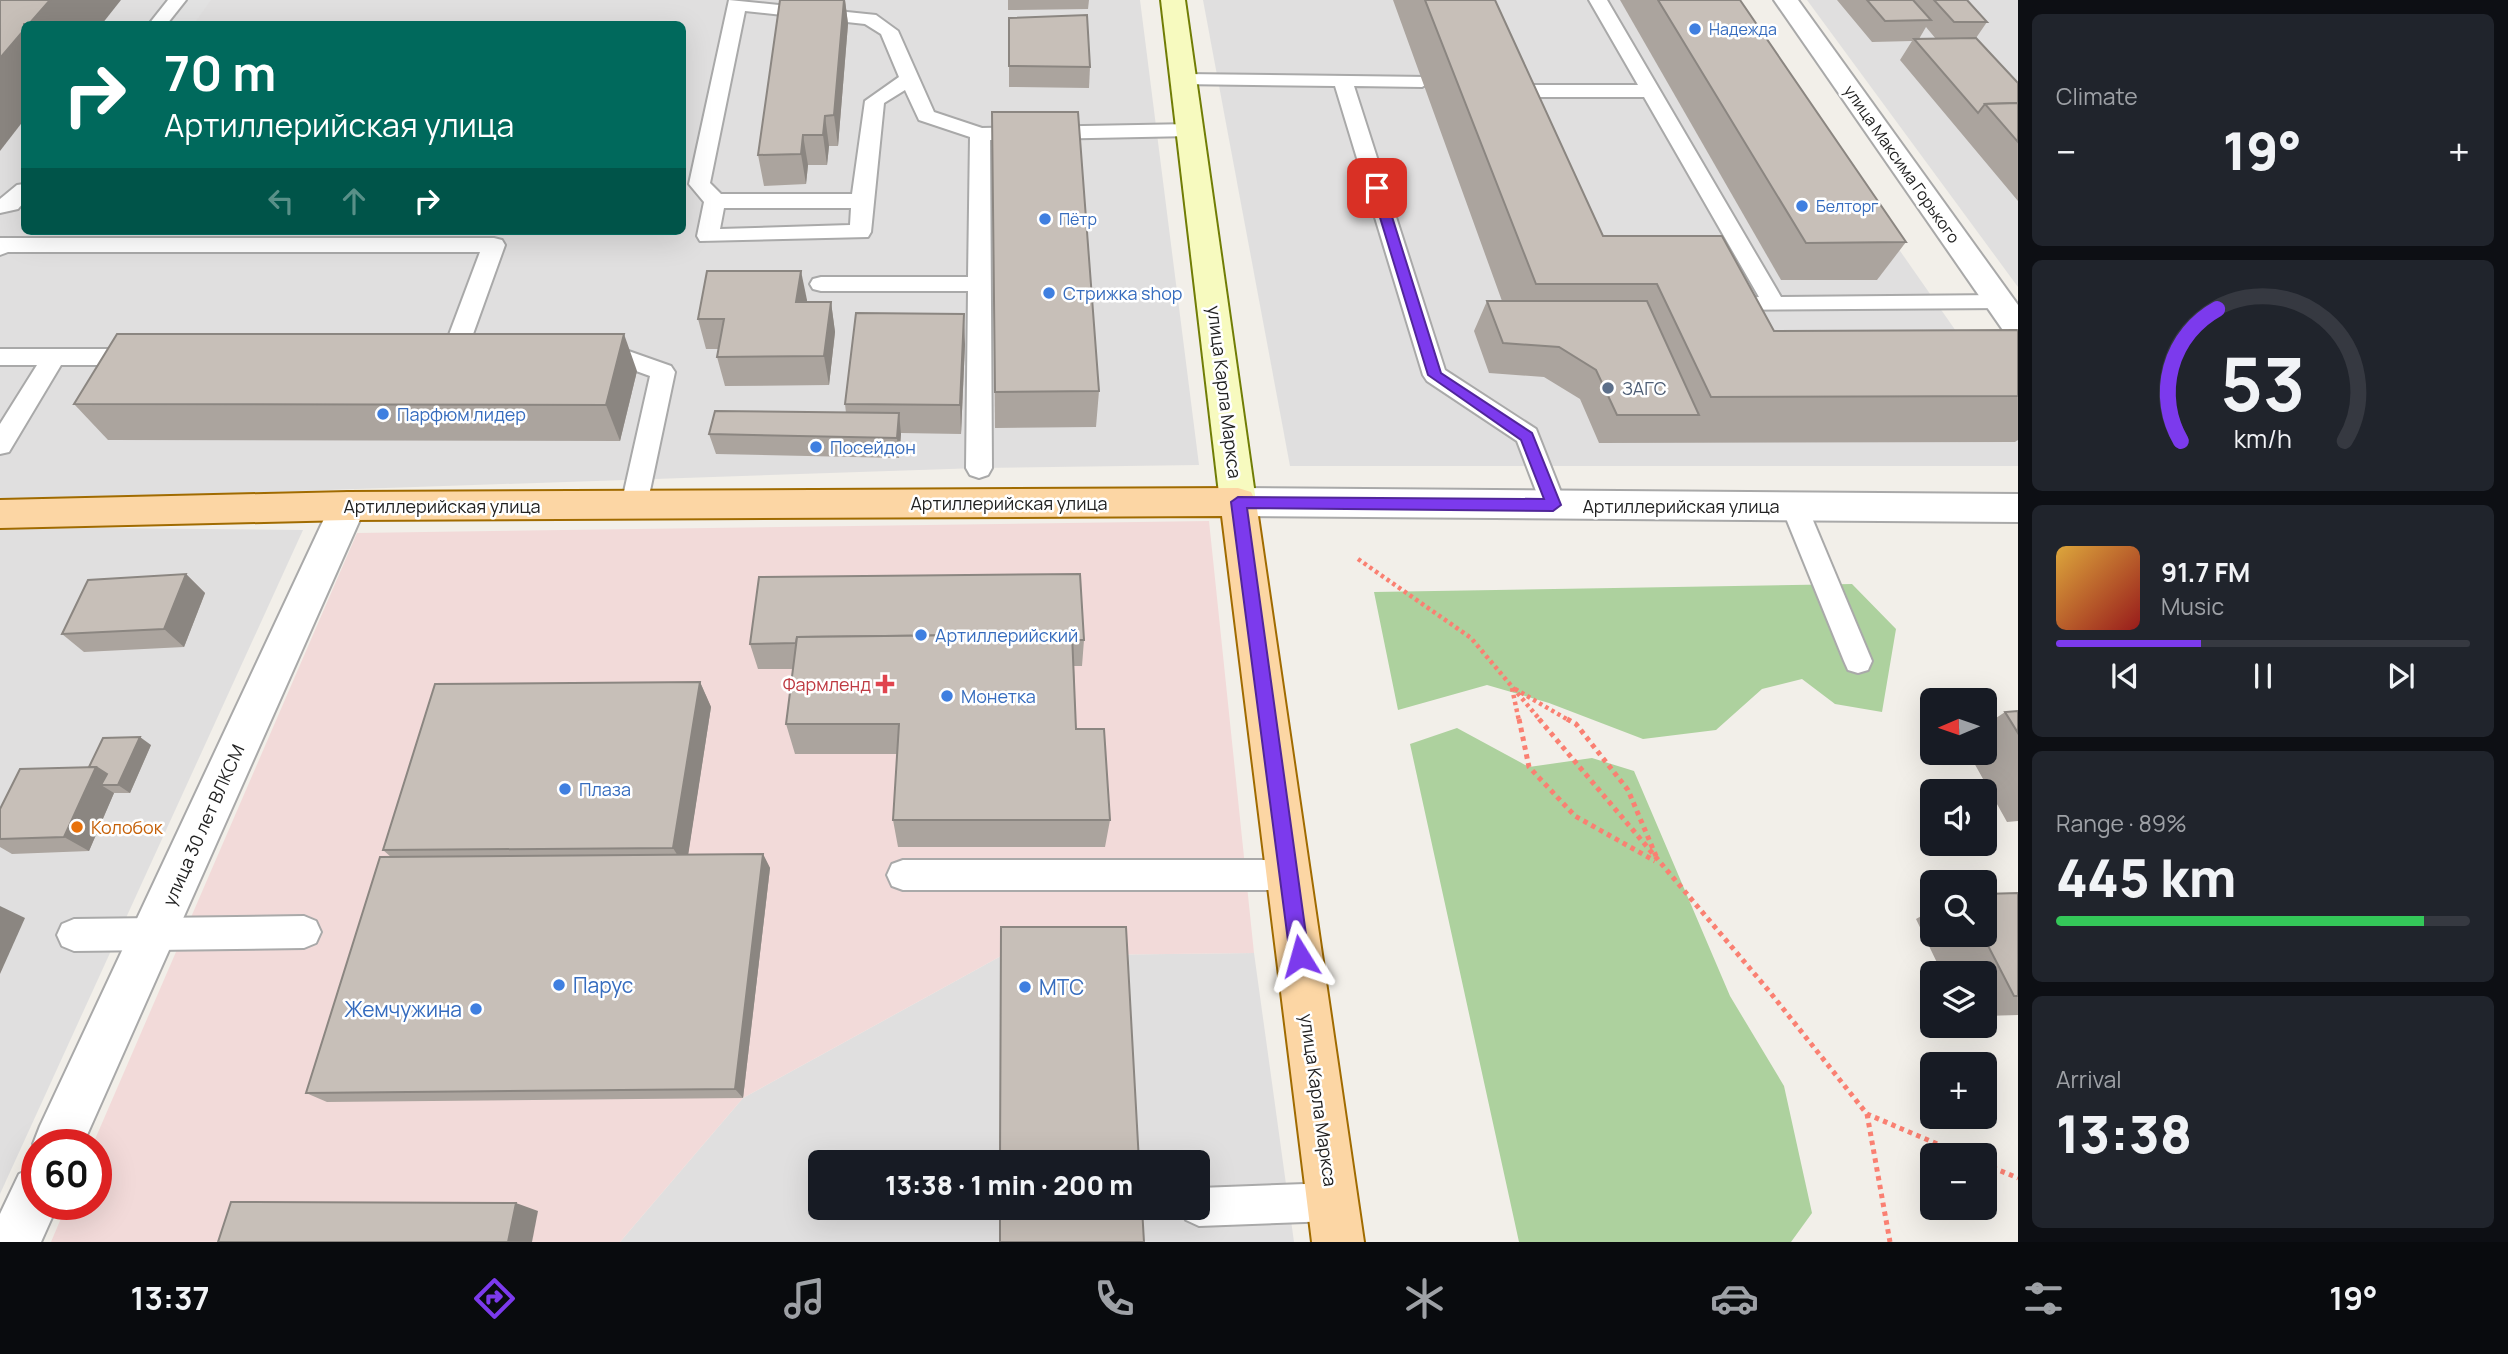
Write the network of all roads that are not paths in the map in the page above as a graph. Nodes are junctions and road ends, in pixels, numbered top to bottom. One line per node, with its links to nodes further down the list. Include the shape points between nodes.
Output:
1 (177, 0): 7 (lane)
2 (1173, 0): 9 (main road, улица Карла Маркса)
3 (1598, 0): 12 (lane)
4 (1786, 0): 24 (street, улица Максима Горького)
5 (738, 3): 6 (lane); 17 (lane, via 699,184)
6 (871, 9): 8 (lane, via 889,31)
7 (160, 21)
8 (910, 78): 15 (lane, via 926,116); 18 (lane, via 875,101)
9 (1185, 80): 10 (lane); 14 (main road, улица Карла Маркса)
10 (1343, 81): 11 (lane); 38 (lane, via 1435,375 1527,436)
11 (1422, 81)
12 (1650, 91): 13 (lane, via 1517,81); 25 (lane)
13 (1536, 117)
14 (1192, 130): 15 (lane); 36 (main road, улица Карла Маркса)
15 (980, 134): 22 (lane)
16 (21, 194): 19 (lane, via 12,204)
17 (715, 201): 18 (lane); 18 (lane, via 708,236 860,232)
18 (862, 201)
19 (0, 206)
20 (0, 248): 27 (lane, via 494,245)
21 (821, 284): 22 (lane)
22 (979, 284): 35 (lane)
23 (1704, 295): 25 (lane, via 1710,305)
24 (1999, 303): 25 (lane); 26 (street, улица Максима Горького)
25 (1774, 304)
26 (2018, 328)
27 (456, 348): 28 (lane); 30 (lane)
28 (482, 348)
29 (571, 348): 37 (lane, via 597,348 663,372)
30 (429, 349)
31 (161, 356): 33 (lane)
32 (0, 357): 33 (lane)
33 (53, 359): 34 (lane)
34 (0, 445)
35 (979, 468)
36 (1238, 502): 37 (main road, Артиллерийская улица); 38 (street, Артиллерийская улица); 45 (main road, улица Карла Маркса)
37 (634, 505): 39 (main road, Артиллерийская улица)
38 (1553, 505): 40 (street, Артиллерийская улица)
39 (348, 506): 42 (main road, Артиллерийская улица); 47 (street, улица 30 лет ВЛКСМ)
40 (1794, 506): 41 (street, Артиллерийская улица); 43 (lane)
41 (2018, 508)
42 (0, 514)
43 (1858, 661)
44 (902, 875): 45 (lane)
45 (1289, 875): 52 (main road, улица Карла Маркса)
46 (304, 932): 47 (lane)
47 (154, 934): 48 (lane); 49 (street, улица 30 лет ВЛКСМ)
48 (74, 935)
49 (65, 1129)
50 (1210, 1208): 52 (lane)
51 (24, 1220): 53 (street)
52 (1336, 1222)
53 (14, 1242)

